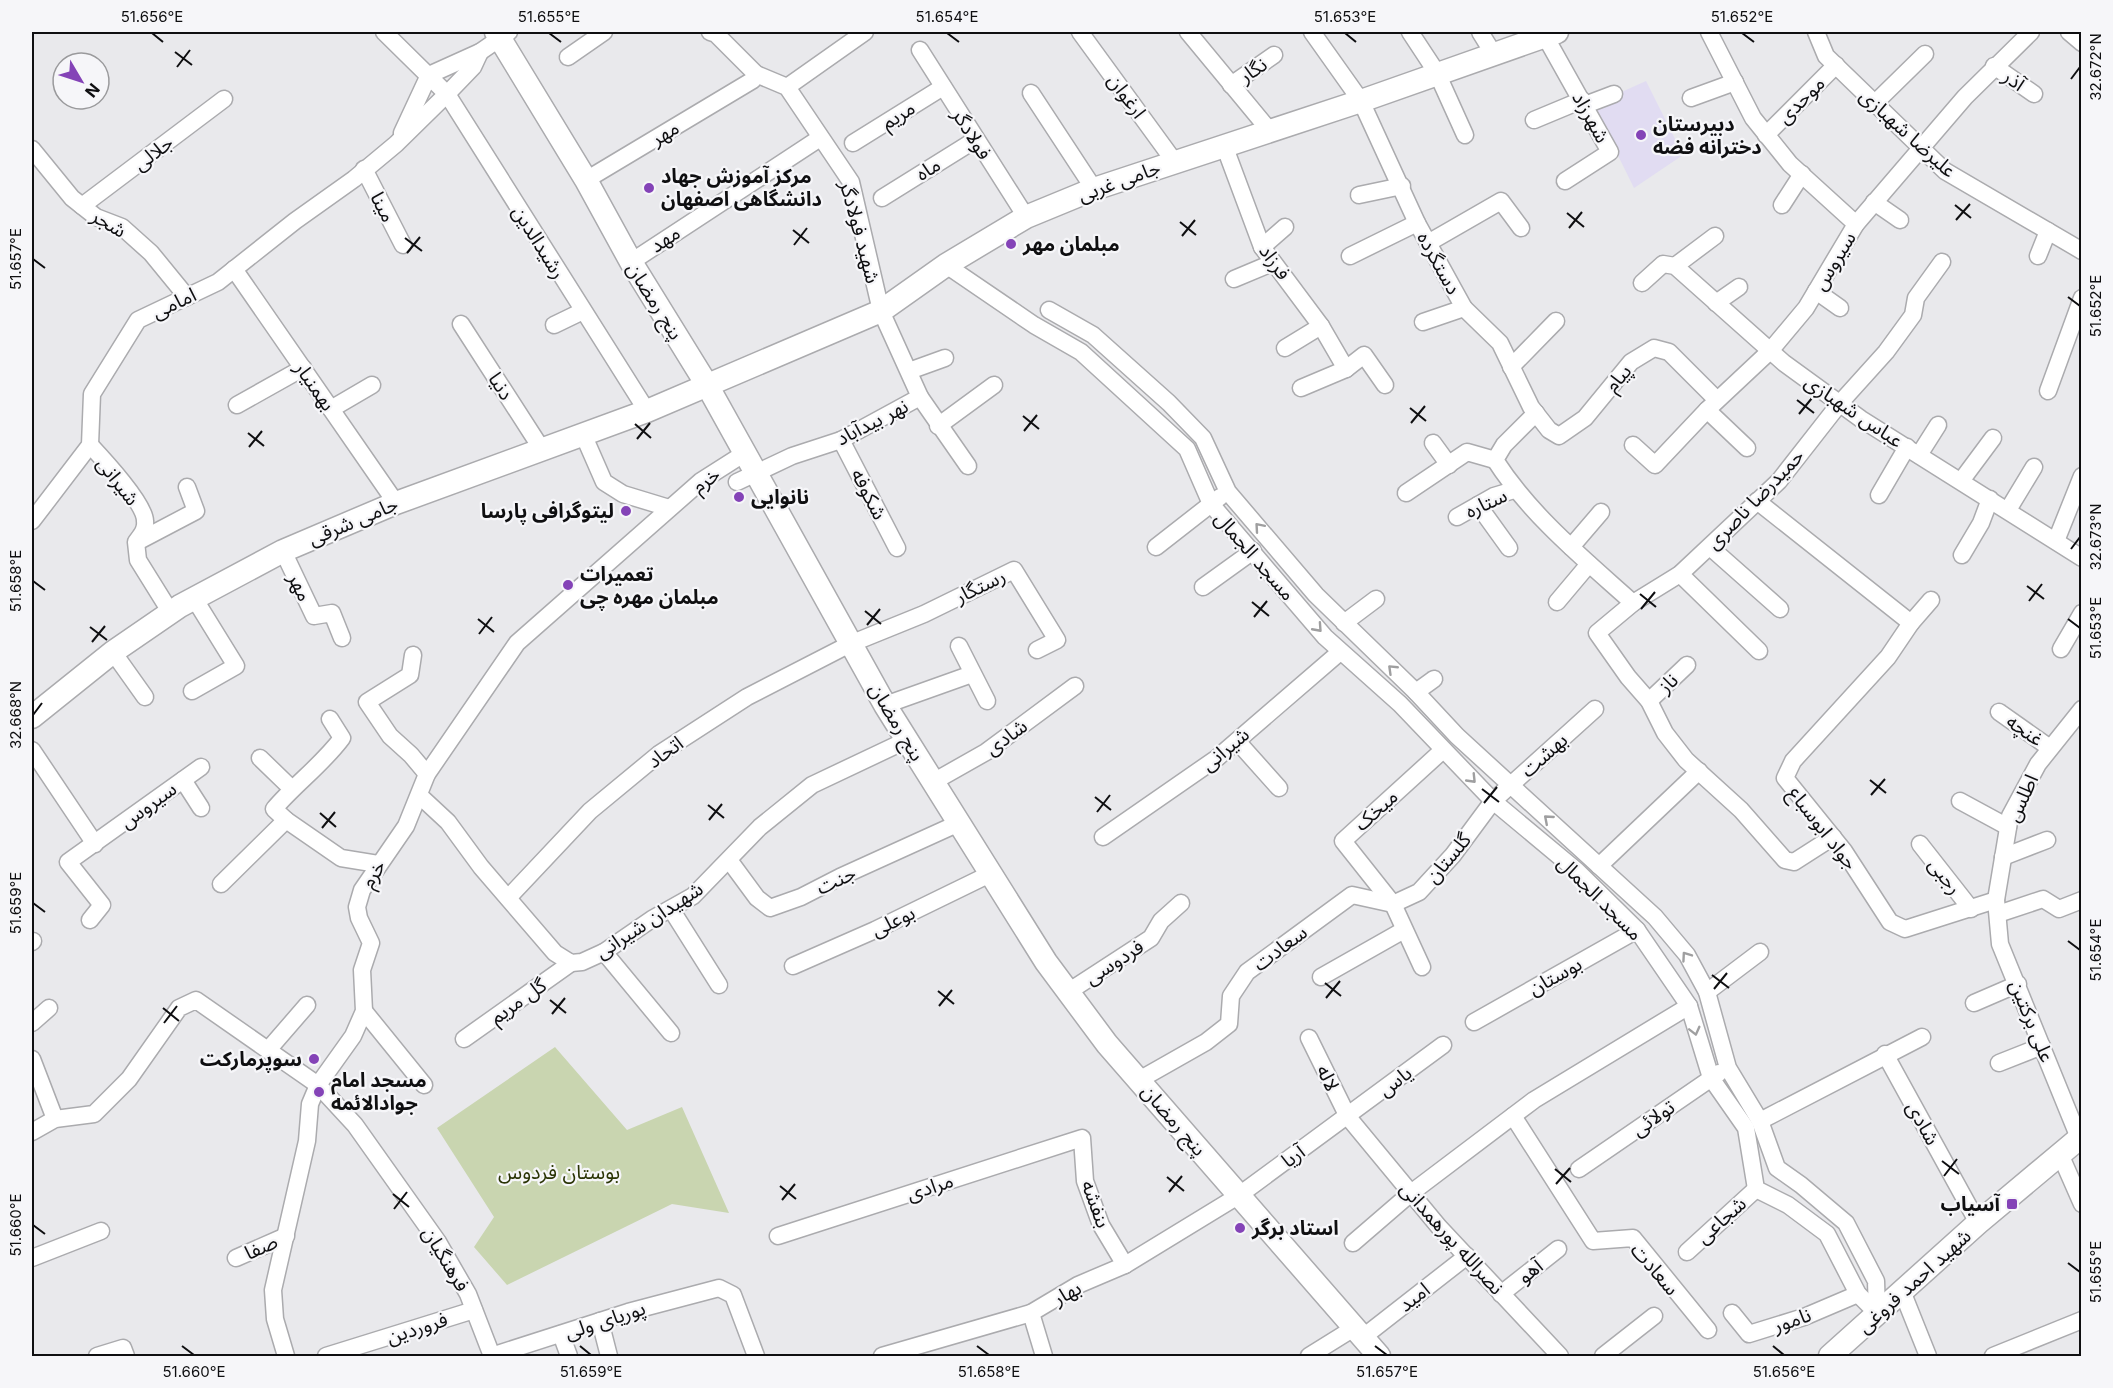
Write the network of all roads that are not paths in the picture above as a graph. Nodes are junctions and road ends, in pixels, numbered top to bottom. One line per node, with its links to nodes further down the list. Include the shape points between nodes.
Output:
1 (384, 32): 26 (street, رشیدالدین)
2 (604, 32): 22 (street)
3 (710, 32): 27 (street, via 716,34)
4 (865, 32): 31 (street)
5 (1080, 32): 52 (street, ارغوان)
6 (1188, 32): 29 (street)
7 (1312, 32): 38 (street, دستگرده)
8 (1410, 32): 25 (street)
9 (1480, 32): 19 (street)
10 (1709, 32): 28 (street)
11 (1816, 32): 23 (street, علیرضا شهبازی, via 1826,56)
12 (2031, 32): 24 (street, سیروس)
13 (2069, 32): 16 (street)
14 (1552, 33): 19 (main road, جامی غربی); 39 (street, شهرزاد)
15 (502, 34): 18 (street, امامی); 55 (main road, پنج رمضان)
16 (2082, 43)
17 (920, 50): 30 (street, فولادگر)
18 (480, 51): 26 (street, امامی); 33 (street, امامی, via 473,67)
19 (1492, 53): 25 (main road, جامی غربی)
20 (1925, 54): 40 (street)
21 (1274, 55): 29 (street, نگار)
22 (568, 57)
23 (1836, 65): 40 (street, علیرضا شهبازی); 44 (street, موحدی)
24 (1994, 66): 35 (street, آذر); 50 (street, سیروس)
25 (1437, 73): 38 (main road, جامی غربی); 43 (street)
26 (429, 75): 33 (street, رشیدالدین); 48 (street, امامی)
27 (751, 80): 31 (street); 55 (street, مهر)
28 (1735, 82): 36 (street); 44 (street, via 1753,118)
29 (1231, 85): 42 (street)
30 (943, 87): 46 (street, فولادگر); 47 (street, مریم)
31 (790, 92): 45 (street, شهید فولادگر)
32 (1031, 93): 58 (street)
33 (447, 94): 48 (street, امامی); 94 (street, رشیدالدین)
34 (1614, 94): 39 (street)
35 (2034, 94)
36 (1691, 98)
37 (224, 99): 63 (street, جلالی)
38 (1361, 101): 42 (main road, جامی غربی); 57 (street, دستگرده)
39 (1584, 102): 41 (street); 56 (street, شهرزاد, via 1610,152)
40 (1875, 103): 50 (street, علیرضا شهبازی)
41 (1534, 120)
42 (1269, 130): 49 (main road, جامی غربی)
43 (1465, 135)
44 (1767, 135): 54 (street)
45 (820, 138): 78 (street, مهد); 95 (street, شهید فولادگر, via 851,182)
46 (975, 140): 60 (street, ماه); 64 (street, فولادگر)
47 (853, 143)
48 (396, 144): 53 (street, امامی)
49 (1224, 145): 52 (main road, جامی غربی); 74 (street, فرزاد)
50 (1920, 147): 61 (street, سیروس); 70 (street, علیرضا شهبازی, via 1945,171)
51 (35, 158): 63 (street, شجر)
52 (1174, 160): 58 (main road, جامی غربی)
53 (364, 169): 73 (street, مینا); 83 (street, امامی)
54 (1802, 174): 62 (street); 67 (street)
55 (586, 180): 78 (main road, پنج رمضان)
56 (1565, 181)
57 (1402, 186): 59 (street); 66 (street, دستگرده)
58 (1094, 189): 64 (main road, جامی غربی)
59 (1359, 195)
60 (882, 198)
61 (1874, 202): 65 (street); 67 (street, سیروس)
62 (1782, 205)
63 (82, 206): 88 (street, شجر, via 96,217 122,227)
64 (1026, 217): 81 (main road, جامی غربی)
65 (1900, 220)
66 (1417, 223): 72 (street, دستگرده); 76 (street)
67 (1856, 224): 87 (street, سیروس)
68 (1285, 227): 74 (street)
69 (1521, 228): 72 (street, via 1501,201)
70 (2048, 231): 75 (street, علیرضا شهبازی); 77 (street)
71 (1715, 237): 82 (street)
72 (1428, 243): 91 (street, دستگرده)
73 (403, 245)
74 (1262, 247): 80 (street, فرزاد)
75 (2082, 251)
76 (1350, 256)
77 (2038, 256)
78 (631, 262): 109 (main road, پنج رمضان)
79 (1942, 262): 115 (street, حمیدرضا ناصری, via 1916,298 1913,315)
80 (1272, 263): 84 (street); 100 (street, فرزاد)
81 (946, 265): 95 (main road, جامی غربی); 150 (street, مسجد الجمال, via 1034,325 1082,352 1121,386 1187,449)
82 (1676, 266): 85 (street, via 1663,264); 90 (street, عباس شهبازی)
83 (234, 269): 88 (street, امامی); 105 (street, بهمنیار)
84 (1234, 279)
85 (1642, 283)
86 (1739, 287): 90 (street)
87 (1816, 291): 92 (street); 102 (street, سیروس)
88 (187, 297): 128 (street, امامی, via 138,320 92,394)
89 (2082, 298): 113 (street)
90 (1716, 303): 102 (street, عباس شهبازی)
91 (1464, 308): 97 (street); 104 (street, دستگرده, via 1500,343)
92 (1840, 308)
93 (1049, 310): 142 (street, مسجد الجمال, via 1094,335 1169,403 1203,438)
94 (583, 311): 99 (street); 119 (street, رشیدالدین)
95 (880, 311): 107 (street, نهر بیدآباد); 109 (main road, جامی غربی)
96 (1556, 321): 104 (street)
97 (1423, 322)
98 (461, 324): 130 (street, دنیا)
99 (554, 325)
100 (1321, 326): 101 (street); 106 (street, فرزاد)
101 (1285, 348)
102 (1770, 351): 115 (street, عباس شهبازی); 117 (street, سیروس)
103 (945, 358): 107 (street)
104 (1510, 367): 120 (street, دستگرده)
105 (303, 368): 116 (street); 118 (street, بهمنیار)
106 (1346, 369): 111 (street, via 1364,355); 112 (street)
107 (909, 371): 114 (street, نهر بیدآباد)
108 (372, 385): 118 (street)
109 (707, 385): 119 (main road, جامی شرقی); 137 (main road, پنج رمضان)
110 (994, 385): 122 (street)
111 (1385, 385)
112 (1301, 388)
113 (2048, 391)
114 (920, 397): 122 (street); 126 (street, نهر بیدآباد)
115 (1840, 403): 132 (street, عباس شهبازی); 146 (street, حمیدرضا ناصری, via 1779,481)
116 (237, 405)
117 (1712, 405): 123 (street, پیام, via 1669,352 1654,348 1630,362 1585,418 1559,436); 129 (street, سیروس, via 1655,465); 131 (street, پیام)
118 (331, 409): 147 (street, بهمنیار)
119 (647, 411): 124 (main road, جامی شرقی)
120 (1536, 413): 123 (street, دستگرده); 133 (street, via 1503,445)
121 (1938, 425): 132 (street)
122 (938, 426): 135 (street)
123 (1550, 430)
124 (583, 434): 130 (main road, جامی شرقی); 149 (street, via 604,482 622,494)
125 (1993, 438): 139 (street)
126 (841, 440): 137 (street, نهر بیدآباد); 160 (street, شکوفه)
127 (1433, 443): 134 (street)
128 (90, 445): 154 (street); 156 (street, شیرانی, via 122,481 146,518 145,530)
129 (1633, 445)
130 (542, 448): 147 (main road, جامی شرقی)
131 (1747, 448)
132 (1913, 451): 139 (street, عباس شهبازی); 144 (street)
133 (1496, 460): 134 (street, via 1467,452); 141 (street)
134 (1449, 465): 143 (street)
135 (968, 466)
136 (2034, 467): 151 (street)
137 (746, 469): 149 (street, خرم, via 701,481); 180 (main road, پنج رمضان)
138 (2082, 476): 155 (street)
139 (1961, 481): 145 (street, عباس شهبازی)
140 (187, 487): 156 (street, via 196,511)
141 (1514, 490): 148 (street, ستاره); 158 (street)
142 (1228, 492): 150 (street); 178 (street, مسجد الجمال, one-way to 142)
143 (1406, 494)
144 (1879, 495)
145 (1990, 499): 151 (street, عباس شهبازی); 163 (street)
146 (1757, 501): 159 (street, حمیدرضا ناصری); 177 (street)
147 (396, 503): 162 (main road, جامی شرقی)
148 (1478, 506): 153 (street, ستاره); 161 (street)
149 (669, 508): 211 (street, خرم, via 518,643)
150 (1204, 509): 157 (street); 164 (street, مسجد الجمال)
151 (2008, 510): 155 (street, عباس شهبازی)
152 (1601, 512): 158 (street)
153 (1457, 517)
154 (32, 521)
155 (2056, 541): 165 (street, عباس شهبازی)
156 (136, 542): 175 (street, via 138,560)
157 (1156, 547)
158 (1571, 547): 166 (street)
159 (1710, 547): 167 (street, حمیدرضا ناصری); 174 (street)
160 (897, 548)
161 (1509, 548)
162 (283, 550): 169 (main road, جامی شرقی); 179 (street, مهر, via 314,616 332,613)
163 (1962, 555)
164 (1245, 557): 168 (street); 187 (street, مسجد الجمال, one-way to 187)
165 (2082, 558)
166 (1589, 564): 172 (street); 173 (street)
167 (1680, 574): 173 (street, حمیدرضا ناصری); 184 (street)
168 (1203, 587)
169 (194, 598): 175 (main road, جامی شرقی); 192 (street, via 236,666)
170 (1376, 599): 178 (street)
171 (1931, 600): 177 (street, جواد ابوسباع)
172 (1557, 602)
173 (1633, 603): 196 (street, حمیدرضا ناصری, via 1597,633)
174 (1780, 609)
175 (171, 613): 185 (main road, جامی شرقی)
176 (2082, 613): 182 (street)
177 (1911, 622): 225 (street, جواد ابوسباع, via 1888,657 1793,761 1785,778)
178 (1344, 623): 193 (street, مسجد الجمال, one-way to 178)
179 (342, 638)
180 (850, 644): 183 (street, رستگار, via 924,614 1014,570 1057,640); 197 (main road, پنج رمضان); 235 (street, اتحاد, via 747,697 659,754 590,811)
181 (959, 646): 189 (street)
182 (2061, 649)
183 (1037, 650)
184 (1759, 651)
185 (113, 652): 194 (street); 201 (main road, جامی شرقی)
186 (413, 655): 211 (street, via 410,675 367,702 390,736)
187 (1333, 658): 204 (street, شیرانی); 208 (street, مسجد الجمال, via 1400,704)
188 (1687, 665): 196 (street, ناز)
189 (972, 674): 195 (street); 197 (street)
190 (1434, 679): 193 (street)
191 (1075, 686): 213 (street, شادی, via 986,752)
192 (192, 691)
193 (1416, 692): 214 (street, مسجد الجمال)
194 (145, 697)
195 (987, 701)
196 (1649, 701): 210 (street, via 1665,733)
197 (885, 705): 203 (main road, پنج رمضان)
198 (1595, 709): 214 (street, بهشت)
199 (2082, 709): 205 (street, اطلس)
200 (1999, 712): 205 (street, غنچه)
201 (32, 717)
202 (330, 719): 216 (street, via 342,738 327,758)
203 (907, 740): 213 (main road, پنج رمضان); 230 (street, شهیدان شیرانی, via 812,785 760,827)
204 (1237, 741): 215 (street); 224 (street, شیرانی)
205 (2050, 748): 223 (street, اطلس, via 2024,787)
206 (32, 750): 227 (street)
207 (260, 758): 216 (street)
208 (1433, 758): 220 (street, مسجد الجمال, one-way to 220); 238 (street, میخک, via 1343,840)
209 (201, 767): 212 (street, سیروس)
210 (1699, 771): 225 (street, via 1788,861 1794,862); 232 (street, مسجد الجمال)
211 (427, 774): 217 (street, خرم)
212 (183, 780): 219 (street); 227 (street, سیروس)
213 (933, 782): 222 (main road, پنج رمضان)
214 (1510, 786): 220 (street, بهشت); 232 (street, مسجد الجمال, one-way to 214)
215 (1279, 788)
216 (292, 789): 221 (street, via 274,809)
217 (420, 796): 231 (street, خرم, via 406,826); 235 (street, شهیدان شیرانی, via 447,822)
218 (1960, 801): 223 (street)
219 (201, 808)
220 (1488, 808): 238 (street, گلستان, via 1419,892); 244 (street, مسجد الجمال, via 1577,872)
221 (286, 820): 231 (street, via 341,858); 234 (street)
222 (959, 823): 230 (street, جنت, via 770,908 757,898); 233 (main road, پنج رمضان)
223 (2008, 827): 229 (street, اطلس)
224 (1103, 837)
225 (1833, 837): 241 (street, جواد ابوسباع, via 1890,922 1905,929)
226 (2048, 840): 229 (street)
227 (95, 844): 242 (street, سیروس, via 68,862 102,905)
228 (1920, 844): 241 (street, رجبی)
229 (2003, 857): 239 (street, اطلس)
230 (729, 860): 240 (street, شهیدان شیرانی, via 693,896)
231 (378, 864): 259 (street, خرم, via 357,907 371,943 362,970)
232 (1599, 866): 254 (street, مسجد الجمال, one-way to 232, via 1687,955 1654,917)
233 (990, 874): 248 (street, بوعلی); 253 (main road, پنج رمضان)
234 (221, 884)
235 (508, 898): 247 (street, شهیدان شیرانی, via 555,953)
236 (2082, 900): 239 (street, جواد ابوسباع, via 2059,909 2043,899)
237 (1180, 903): 253 (street, فردوسی, via 1161,921 1151,938)
238 (1393, 904): 243 (street); 274 (street, سعادت, via 1352,895 1247,972 1231,996 1229,1024 1206,1042)
239 (1997, 907): 241 (street, جواد ابوسباع); 251 (street, علی برکتین, via 2000,944)
240 (671, 909): 245 (street, شهیدان شیرانی); 252 (street)
241 (1971, 909)
242 (90, 920)
243 (1404, 930): 249 (street); 250 (street)
244 (1637, 930): 257 (street, مسجد الجمال); 260 (street, بوستان)
245 (604, 952): 247 (street, شهیدان شیرانی); 262 (street)
246 (1760, 952): 254 (street)
247 (571, 963): 265 (street, گل مریم)
248 (793, 966)
249 (1422, 967)
250 (1321, 977)
251 (2018, 984): 255 (street); 267 (street, علی برکتین)
252 (719, 985)
253 (1068, 992): 274 (main road, پنج رمضان)
254 (1707, 992): 272 (street, مسجد الجمال)
255 (1974, 1003)
256 (307, 1005): 268 (street)
257 (1689, 1006): 273 (street, مسجد الجمال, one-way to 273); 277 (street)
258 (49, 1008): 261 (street)
259 (364, 1011): 275 (street, خرم, via 353,1036); 276 (street)
260 (1474, 1022)
261 (32, 1023)
262 (671, 1033)
263 (1922, 1037): 269 (street)
264 (1309, 1038): 278 (street, لاله)
265 (465, 1039)
266 (1443, 1045): 278 (street, یاس)
267 (2042, 1046): 271 (street); 282 (street, علی برکتین)
268 (268, 1050): 275 (street, فرهنگیان); 279 (street, فرهنگیان, via 196,1000 179,1008 129,1079 94,1114)
269 (1885, 1054): 280 (street); 290 (street, شادی)
270 (32, 1059): 279 (street)
271 (1999, 1063)
272 (1728, 1068): 273 (street, تولائی); 280 (street, مسجد الجمال)
273 (1710, 1078): 285 (street, تولائی); 286 (street, مسجد الجمال, via 1746,1128)
274 (1139, 1080): 288 (main road, پنج رمضان)
275 (318, 1085): 292 (street, خرم, via 310,1104 307,1140); 304 (street, فرهنگیان, via 355,1125 438,1242)
276 (424, 1085)
277 (1513, 1116): 287 (street); 311 (street, سعادت, via 1593,1241 1633,1238)
278 (1348, 1117): 287 (street, نصرالله پورهمدانی); 288 (street, آریا)
279 (55, 1119): 281 (street)
280 (1760, 1121): 307 (street, مسجد الجمال, via 1777,1168 1846,1223 1876,1281)
281 (32, 1132)
282 (2080, 1137): 284 (main road, شهید احمد فروغی)
283 (1082, 1138): 293 (street, مرادی); 300 (street, بنفشه, via 1085,1181 1101,1225)
284 (2060, 1154): 289 (street); 290 (main road, شهید احمد فروغی)
285 (1580, 1169)
286 (1756, 1189): 296 (street, شجاعی); 303 (street, via 1788,1205 1827,1234)
287 (1411, 1193): 294 (street); 297 (street, نصرالله پورهمدانی)
288 (1238, 1196): 300 (street, بهار); 312 (main road, پنج رمضان)
289 (2082, 1204)
290 (1978, 1223): 301 (main road, شهید احمد فروغی)
291 (101, 1231): 298 (street)
292 (286, 1236): 299 (street, صفا); 317 (street, خرم, via 273,1290 275,1319)
293 (778, 1236)
294 (1353, 1243)
295 (1558, 1249): 302 (street, آهو)
296 (1687, 1252)
297 (1467, 1256): 302 (street, نصرالله پورهمدانی); 312 (street, امید)
298 (32, 1257)
299 (236, 1258)
300 (1125, 1265): 305 (street, بهار, via 1078,1285)
301 (1902, 1291): 307 (main road, شهید احمد فروغی); 329 (street)
302 (1501, 1294): 326 (street, نصرالله پورهمدانی)
303 (1858, 1294): 306 (street, نامور, via 1749,1334); 307 (street)
304 (474, 1310): 318 (street, فروردین); 319 (street, فرهنگیان)
305 (1031, 1313): 314 (street, بهار); 323 (street)
306 (1732, 1313)
307 (1877, 1313): 328 (main road, شهید احمد فروغی)
308 (1654, 1316): 327 (street)
309 (2082, 1320): 330 (street)
310 (600, 1321): 313 (street, پوریای ولی); 321 (street); 322 (street, پوریای ولی, via 719,1288 733,1295)
311 (1708, 1330)
312 (1358, 1333): 324 (street, امید); 325 (main road, پنج رمضان)
313 (561, 1334): 319 (street, پوریای ولی); 320 (street)
314 (889, 1355)
315 (97, 1356): 316 (street, via 123,1348)
316 (126, 1356)
317 (286, 1356)
318 (326, 1356)
319 (491, 1356)
320 (569, 1356)
321 (609, 1356)
322 (756, 1356)
323 (1044, 1356)
324 (1309, 1356)
325 (1379, 1356)
326 (1560, 1356)
327 (1603, 1356)
328 (1830, 1356)
329 (1928, 1356)
330 (1993, 1356)

